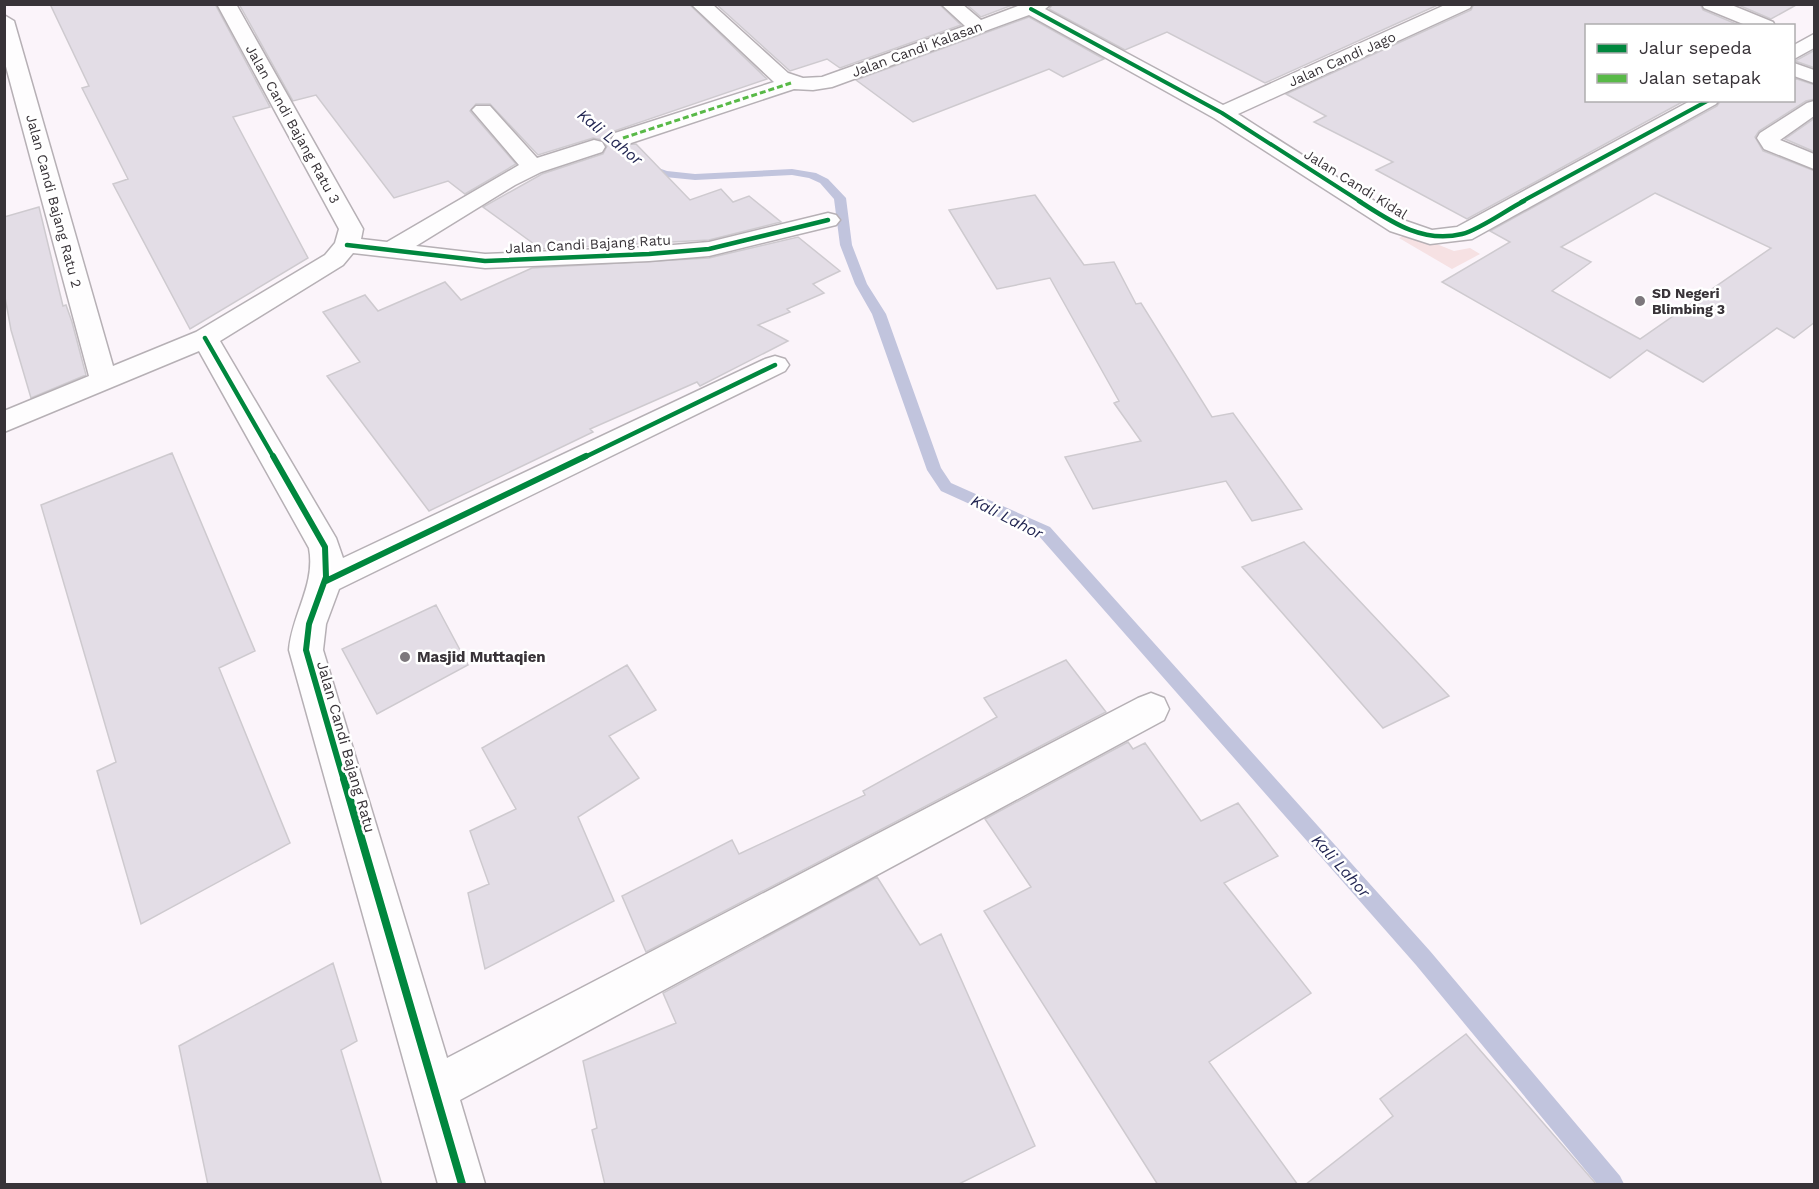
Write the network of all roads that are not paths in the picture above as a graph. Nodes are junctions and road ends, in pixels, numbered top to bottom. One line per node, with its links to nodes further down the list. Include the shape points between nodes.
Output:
1 (226, 4): 22 (street, Jalan Candi Bajang Ratu 3, via 351,229)
2 (700, 4): 12 (street)
3 (950, 4): 9 (street)
4 (1463, 4): 16 (street, Jalan Candi Jago)
5 (1711, 4): 8 (street)
6 (1036, 7): 9 (street, Jalan Candi Kalasan); 16 (street, Jalan Candi Kidal)
7 (4, 21): 26 (street, Jalan Candi Bajang Ratu 2)
8 (1761, 24)
9 (977, 26): 12 (street, Jalan Candi Kalasan, via 825,83)
10 (1795, 69): 11 (street)
11 (1815, 77)
12 (790, 82): 17 (street)
13 (1704, 102): 16 (street, Jalan Candi Kidal, via 1463,234 1439,237 1398,226)
14 (1815, 106): 19 (street, via 1768,138 1777,146)
15 (483, 110): 20 (street)
16 (1222, 113)
17 (622, 138)
18 (594, 147): 20 (street)
19 (1815, 162)
20 (533, 167): 23 (street)
21 (828, 220): 23 (street, Jalan Candi Bajang Ratu, via 709,249 649,254 485,261)
22 (347, 245): 23 (street, Jalan Candi Bajang Ratu); 24 (street, via 323,267)
23 (390, 251)
24 (205, 338): 26 (street); 28 (street, Jalan Candi Bajang Ratu, via 325,547 329,564)
25 (775, 365): 28 (street)
26 (104, 381): 27 (street)
27 (4, 422)
28 (326, 581): 30 (street, Jalan Candi Bajang Ratu, via 308,623 306,650)
29 (1151, 709): 30 (street)
30 (434, 1089): 31 (street, Jalan Candi Bajang Ratu)
31 (462, 1185)

